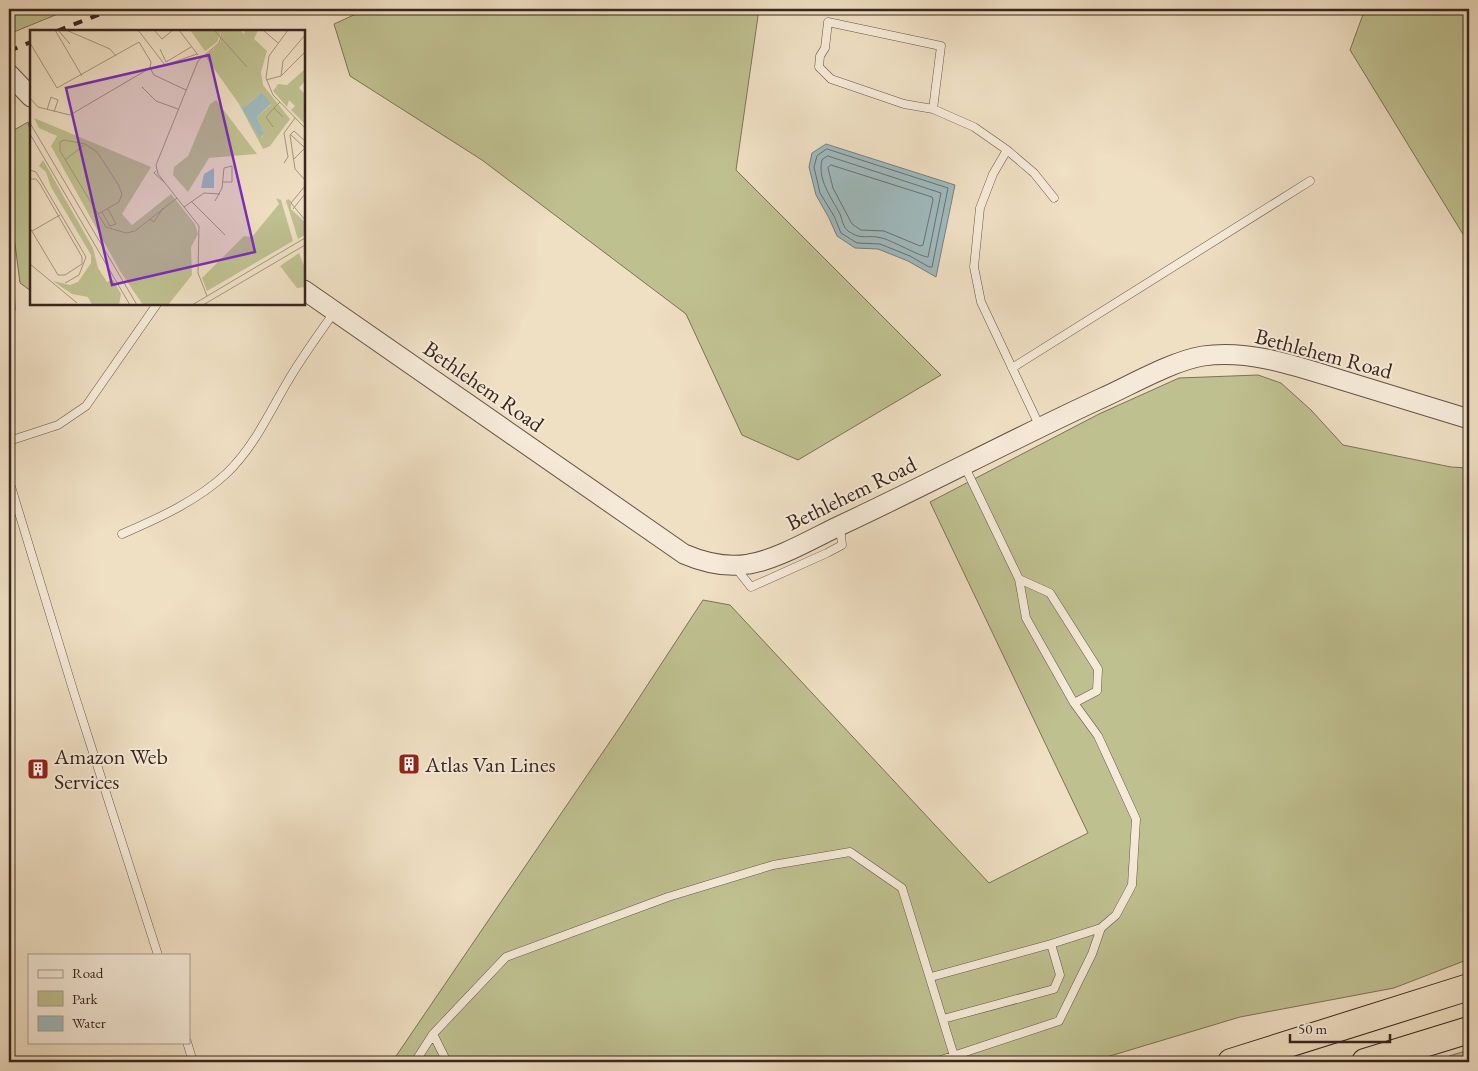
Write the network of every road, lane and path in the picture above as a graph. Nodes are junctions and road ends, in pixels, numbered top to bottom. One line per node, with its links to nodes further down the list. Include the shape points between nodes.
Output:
1 (9, 74): 2 (street)
2 (30, 96)
3 (933, 109): 3 (lane, via 941,46 828,22 820,67 831,79 904,104); 4 (lane, via 974,127)
4 (1007, 150): 6 (lane, via 1034,173); 12 (lane, via 993,174 980,208 974,267 981,302)
5 (1310, 181): 12 (lane)
6 (1054, 198)
7 (9, 256): 11 (lane)
8 (305, 291): 10 (street, Bethlehem Road)
9 (155, 305): 15 (lane, via 86,406 58,424)
10 (335, 312): 16 (street, Bethlehem Road, via 684,554 700,561 735,566 769,559); 18 (lane, via 301,360 259,433 232,468 183,504)
11 (9, 313)
12 (1012, 368): 14 (lane)
13 (1469, 419): 14 (street, Bethlehem Road, via 1264,358 1222,354 1182,361)
14 (1040, 428): 16 (street, Bethlehem Road)
15 (9, 441)
16 (964, 465): 19 (lane)
17 (9, 480): 23 (lane)
18 (122, 534)
19 (1019, 579): 20 (lane, via 1026,618); 20 (lane, via 1050,593 1098,669 1097,691)
20 (1074, 704): 21 (lane, via 1098,736 1136,819 1132,885 1116,915)
21 (1100, 928): 22 (lane); 30 (lane, via 1092,954 1059,1021)
22 (1051, 944): 24 (lane); 26 (lane, via 1060,974 1054,988)
23 (158, 954)
24 (930, 977): 26 (lane); 28 (lane, via 902,888 850,852 773,865 668,897 506,957)
25 (1469, 987): 35 (highway)
26 (943, 1019): 30 (lane)
27 (1469, 1030): 36 (highway)
28 (433, 1034): 32 (lane); 33 (lane)
29 (187, 1044): 31 (lane)
30 (954, 1056): 34 (lane)
31 (193, 1062)
32 (415, 1062)
33 (447, 1062)
34 (935, 1062)
35 (1231, 1062)
36 (1365, 1062)

